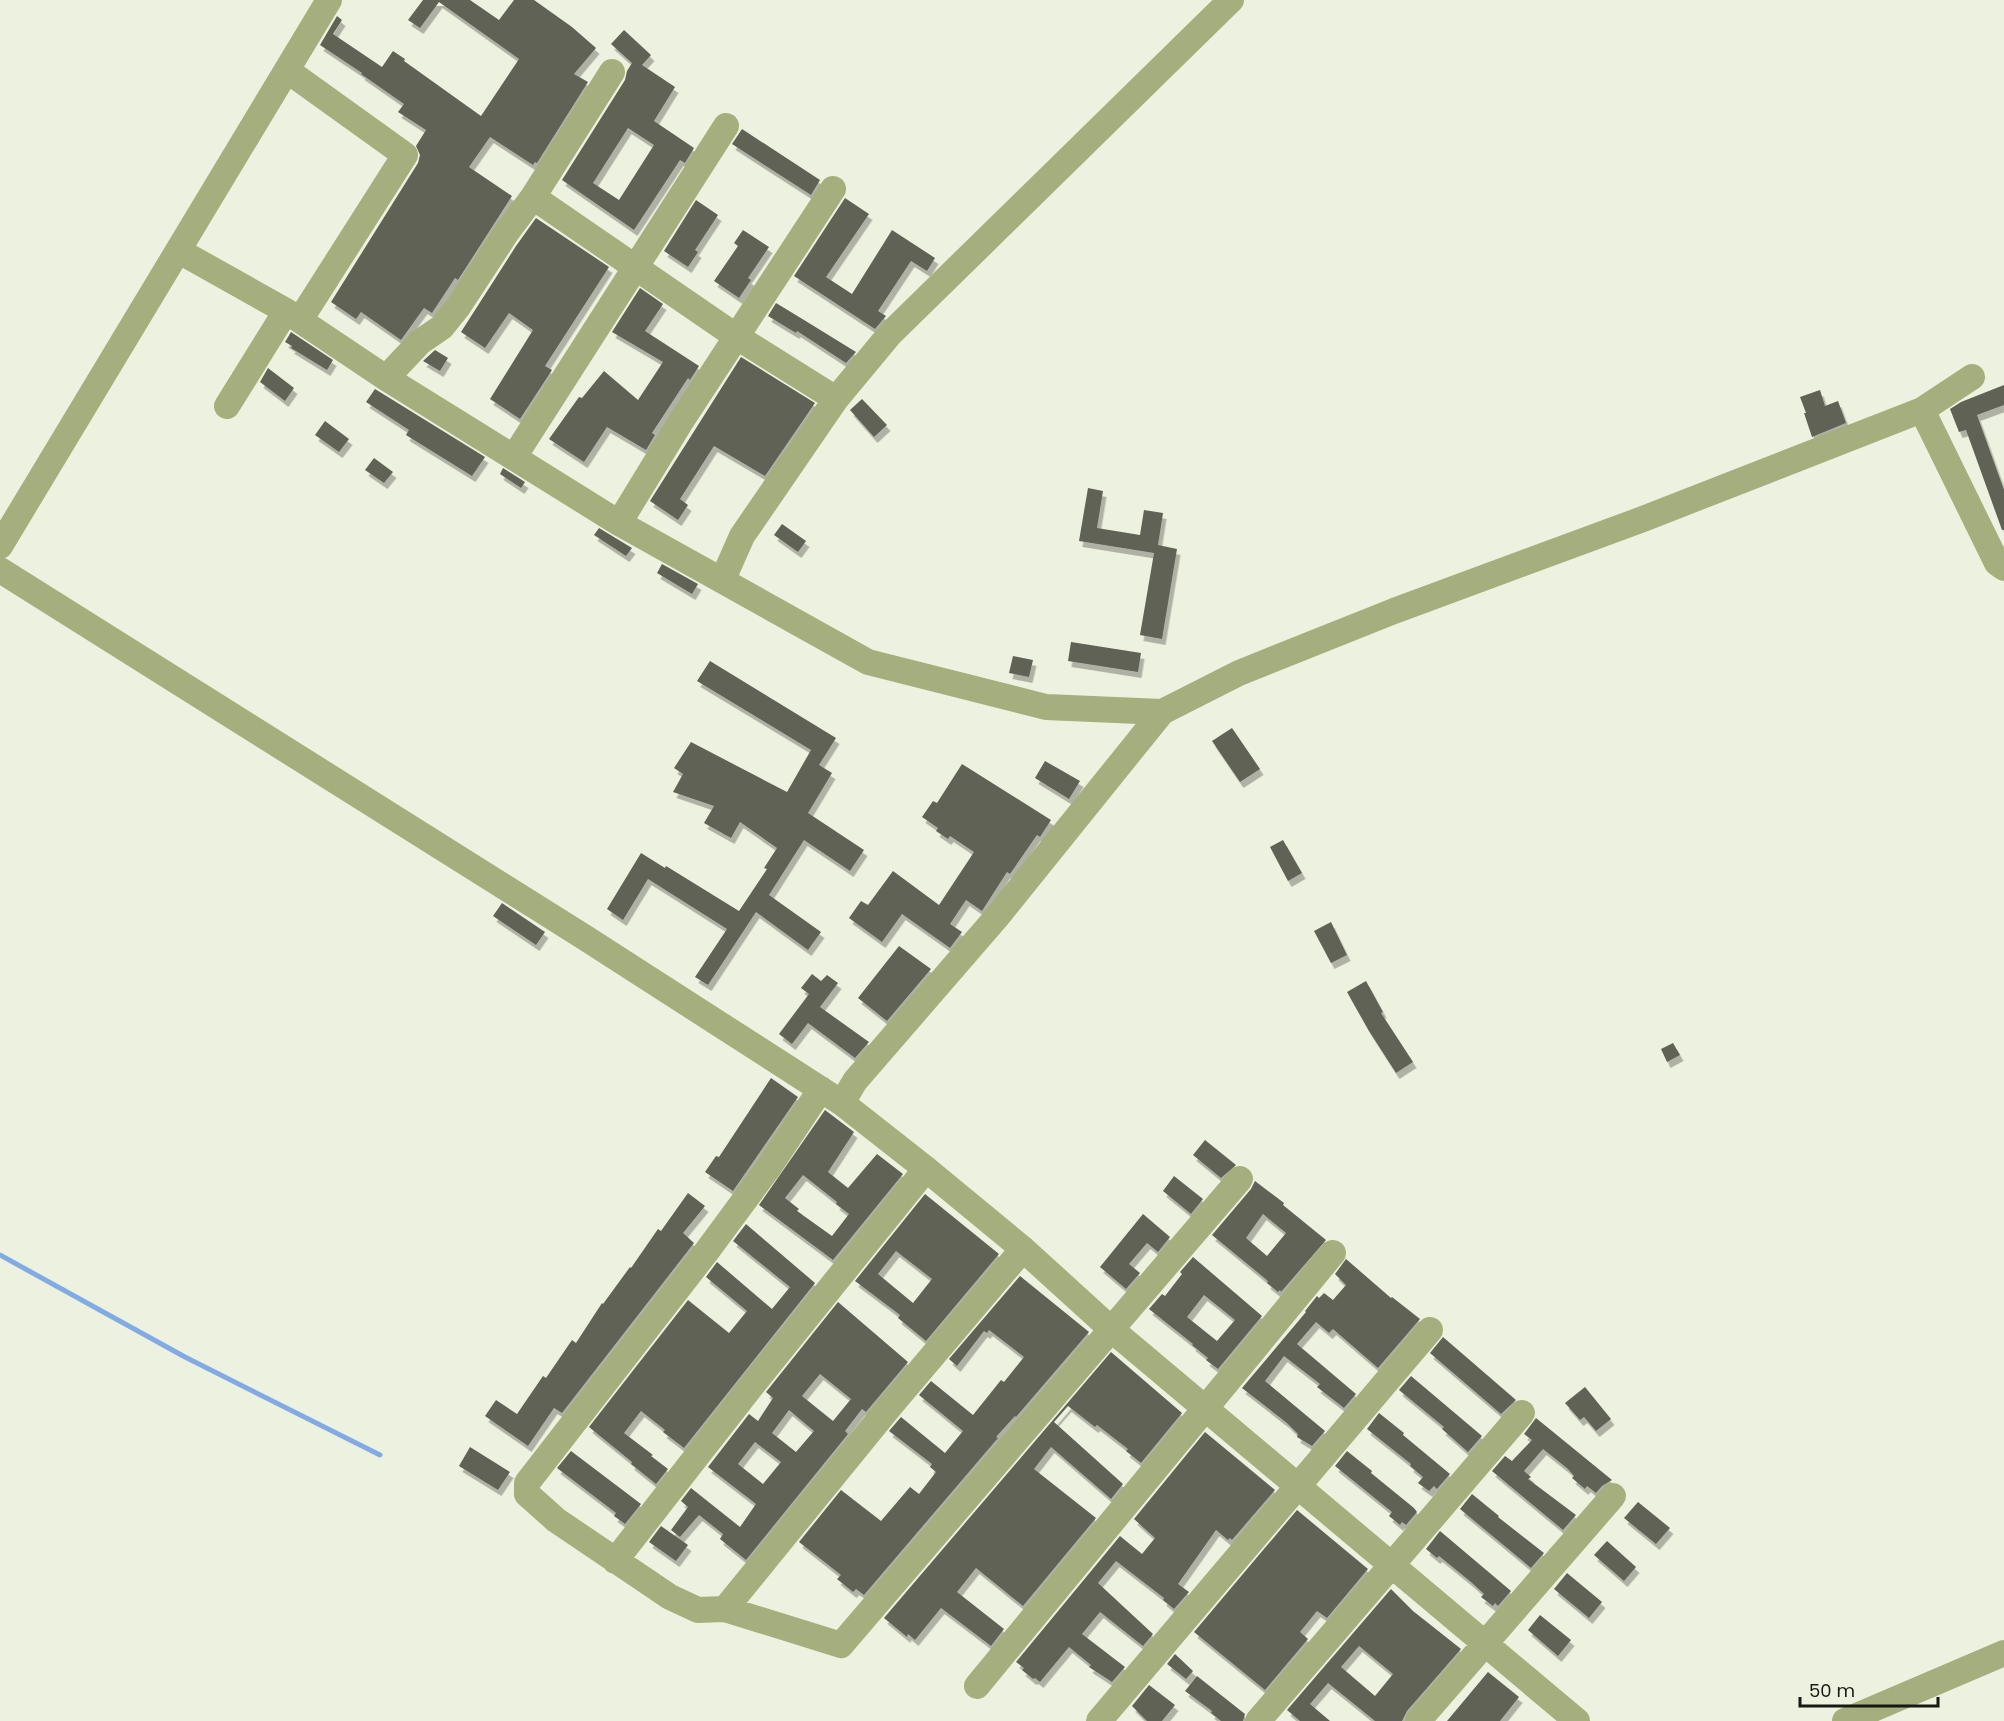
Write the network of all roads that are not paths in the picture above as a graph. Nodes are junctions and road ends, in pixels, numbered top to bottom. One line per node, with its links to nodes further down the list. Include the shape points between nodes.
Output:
1 (329, 0): 3 (street)
2 (1232, 0): 14 (street, via 890,334)
3 (288, 71): 8 (street); 10 (street, via 405,155)
4 (612, 72): 7 (street)
5 (726, 126): 9 (street)
6 (833, 189): 11 (street)
7 (533, 196): 9 (street); 13 (street, via 453,314)
8 (179, 251): 10 (street); 19 (street)
9 (634, 267): 11 (street); 17 (street)
10 (293, 315): 13 (street); 15 (street)
11 (737, 337): 14 (street); 18 (street)
12 (1972, 377): 16 (street)
13 (386, 378): 17 (street)
14 (836, 399): 22 (street, via 742,536)
15 (227, 406)
16 (1922, 410): 20 (street, via 1997,564); 23 (street, via 1394,611 1239,673)
17 (514, 457): 18 (street)
18 (619, 523): 22 (street)
19 (0, 546)
20 (2004, 567)
21 (0, 570): 24 (street)
22 (723, 579): 23 (street, via 868,662 1046,707)
23 (1162, 712): 25 (street, via 996,918 855,1081)
24 (821, 1089): 25 (street); 36 (street, via 714,1242 527,1483 527,1494 556,1520)
25 (842, 1103): 26 (street)
26 (926, 1169): 28 (street); 36 (street)
27 (1240, 1179): 30 (street)
28 (1023, 1249): 30 (street); 38 (street)
29 (1334, 1253): 32 (street)
30 (1112, 1330): 32 (street); 38 (street, via 841,1645)
31 (1430, 1330): 34 (street)
32 (1205, 1409): 34 (street); 41 (street)
33 (1522, 1413): 37 (street)
34 (1298, 1486): 37 (street); 42 (street)
35 (1613, 1496): 39 (street)
36 (615, 1561): 38 (street, via 670,1597 698,1610)
37 (1391, 1565): 39 (street); 43 (street)
38 (725, 1609)
39 (1484, 1644): 44 (street); 45 (street)
40 (2004, 1653): 46 (street)
41 (977, 1686)
42 (1099, 1721)
43 (1258, 1721)
44 (1418, 1721)
45 (1577, 1721)
46 (1845, 1721)

